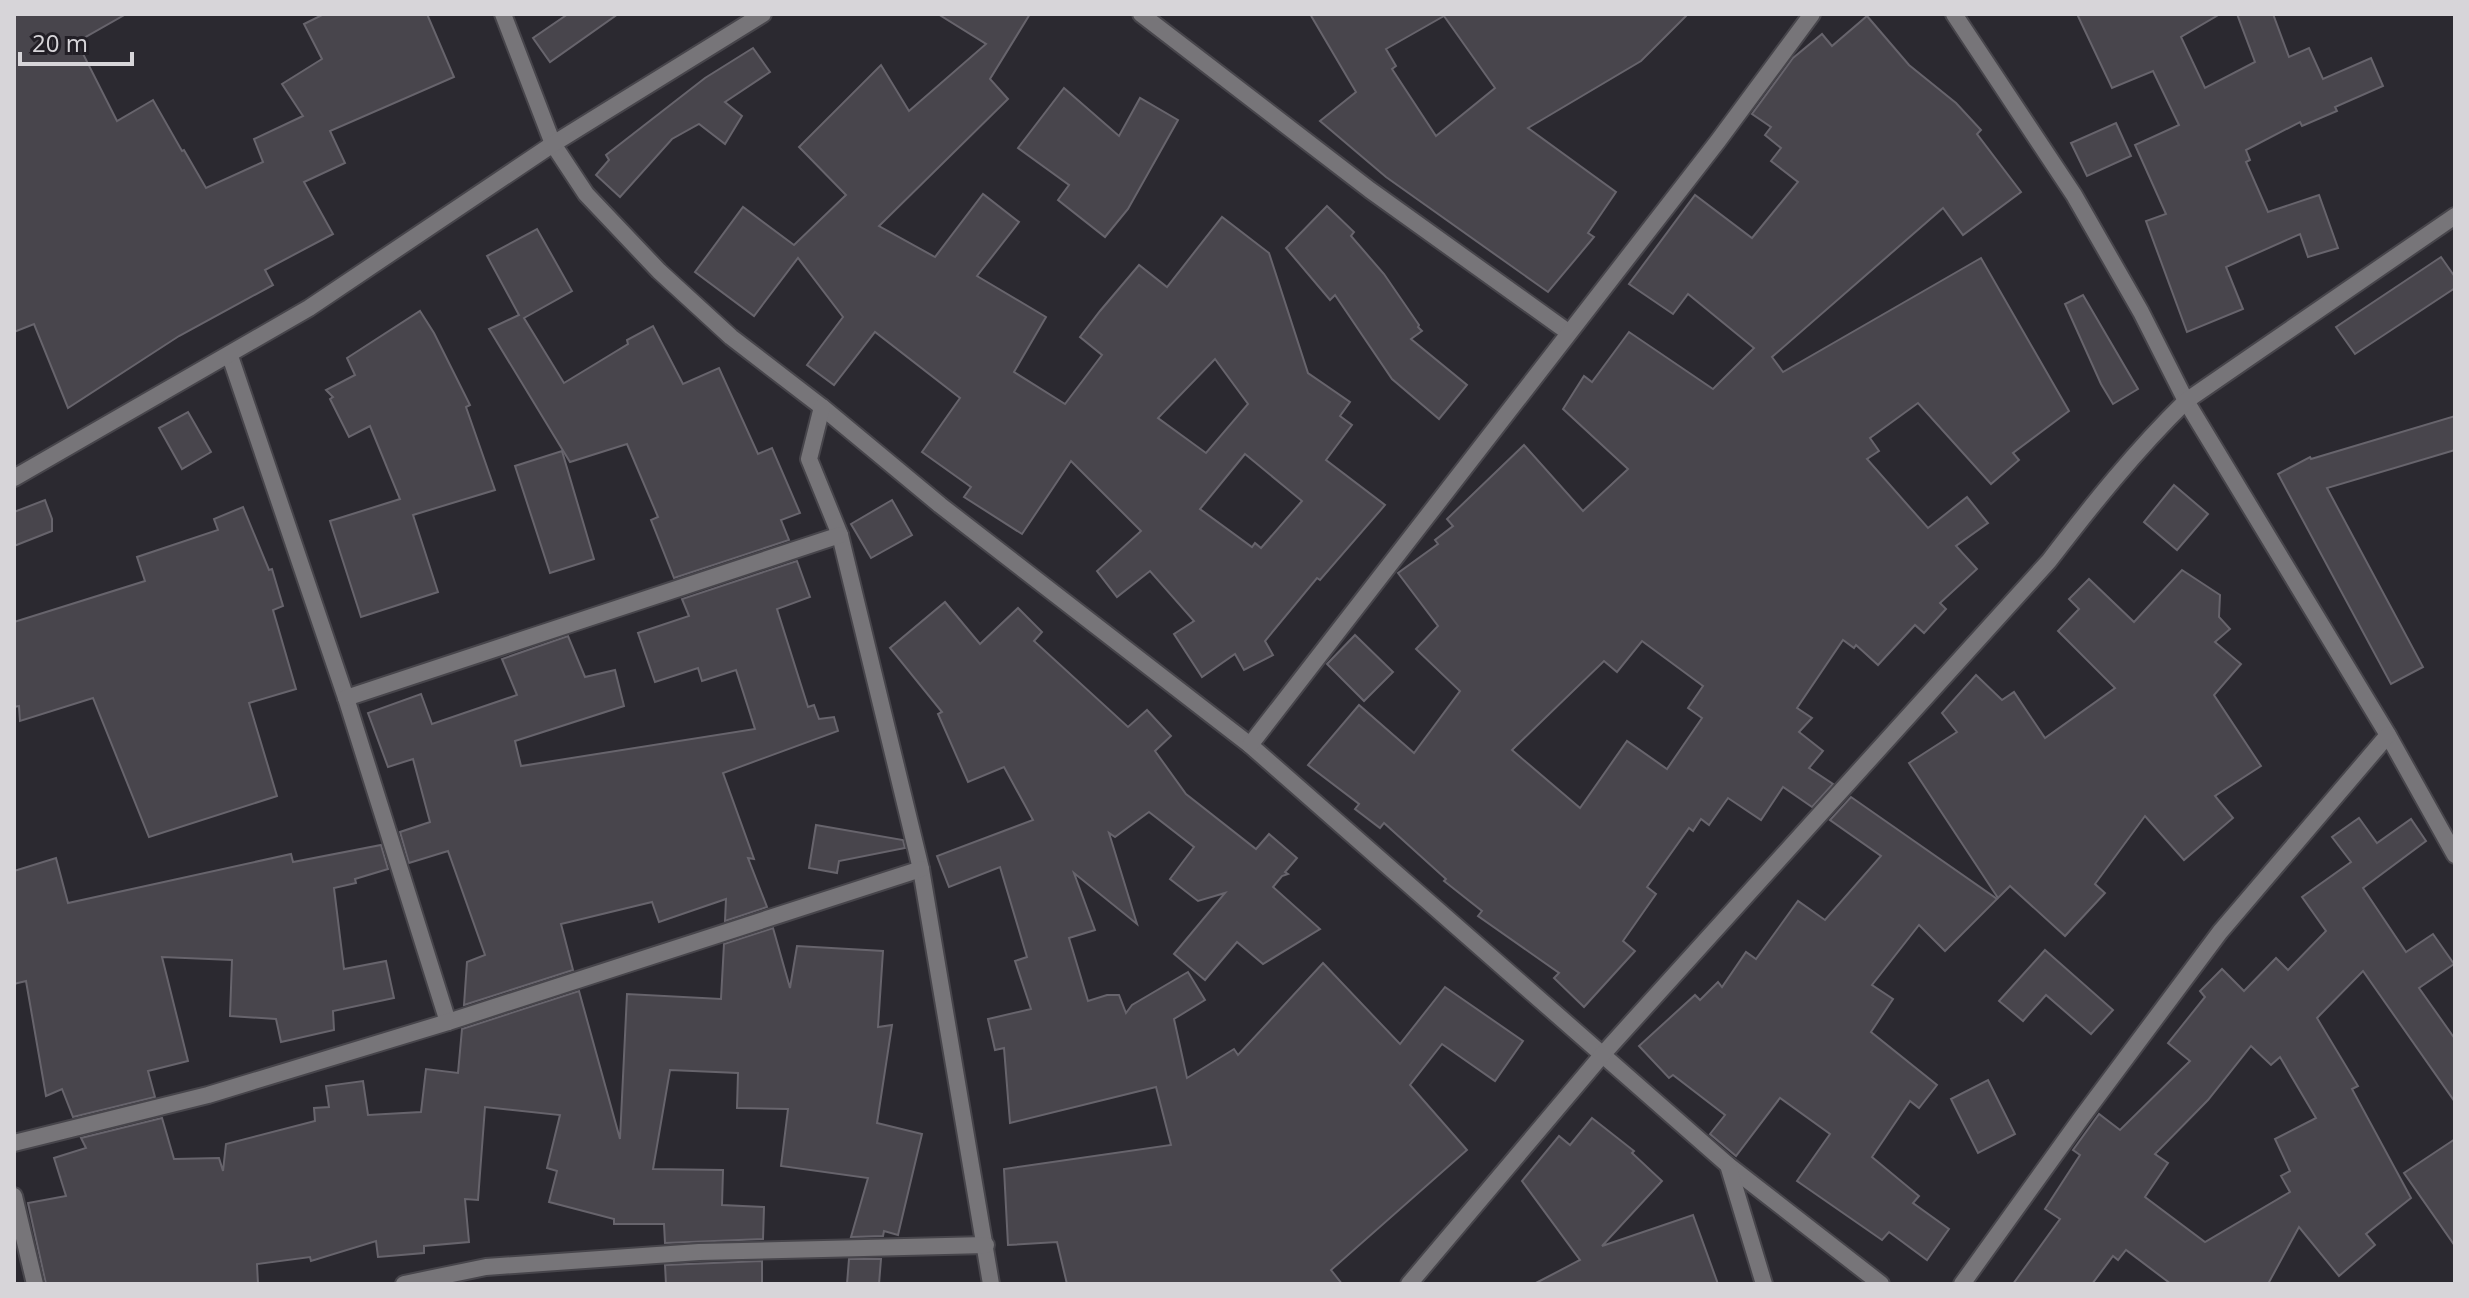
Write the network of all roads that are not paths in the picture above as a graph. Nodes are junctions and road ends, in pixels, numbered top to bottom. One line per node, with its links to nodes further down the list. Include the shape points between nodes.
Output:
1 (503, 14): 6 (street)
2 (763, 14): 6 (street)
3 (1141, 14): 8 (street, via 1370,190)
4 (1812, 14): 8 (street)
5 (1954, 14): 10 (street, via 2074,195)
6 (553, 144): 9 (street); 11 (street, via 586,194 659,271 731,337)
7 (2455, 216): 10 (street)
8 (1568, 332): 16 (street)
9 (230, 356): 12 (street); 14 (street)
10 (2186, 401): 15 (street); 20 (street, via 2105,487 2049,561)
11 (822, 407): 13 (street, via 809,459); 16 (street)
12 (14, 478)
13 (840, 535): 14 (street); 18 (street)
14 (346, 698): 19 (street)
15 (2388, 735): 17 (street); 31 (street, via 2220,932)
16 (1250, 745): 20 (street)
17 (2455, 855)
18 (921, 869): 19 (street); 24 (street)
19 (448, 1022): 21 (street, via 208,1095)
20 (1603, 1054): 22 (street); 28 (street)
21 (14, 1143)
22 (1728, 1165): 29 (street); 30 (street)
23 (14, 1196): 25 (street)
24 (986, 1245): 26 (street, via 699,1252 486,1267); 27 (street)
25 (35, 1284)
26 (404, 1284)
27 (991, 1284)
28 (1409, 1284)
29 (1764, 1284)
30 (1881, 1284)
31 (1962, 1284)

